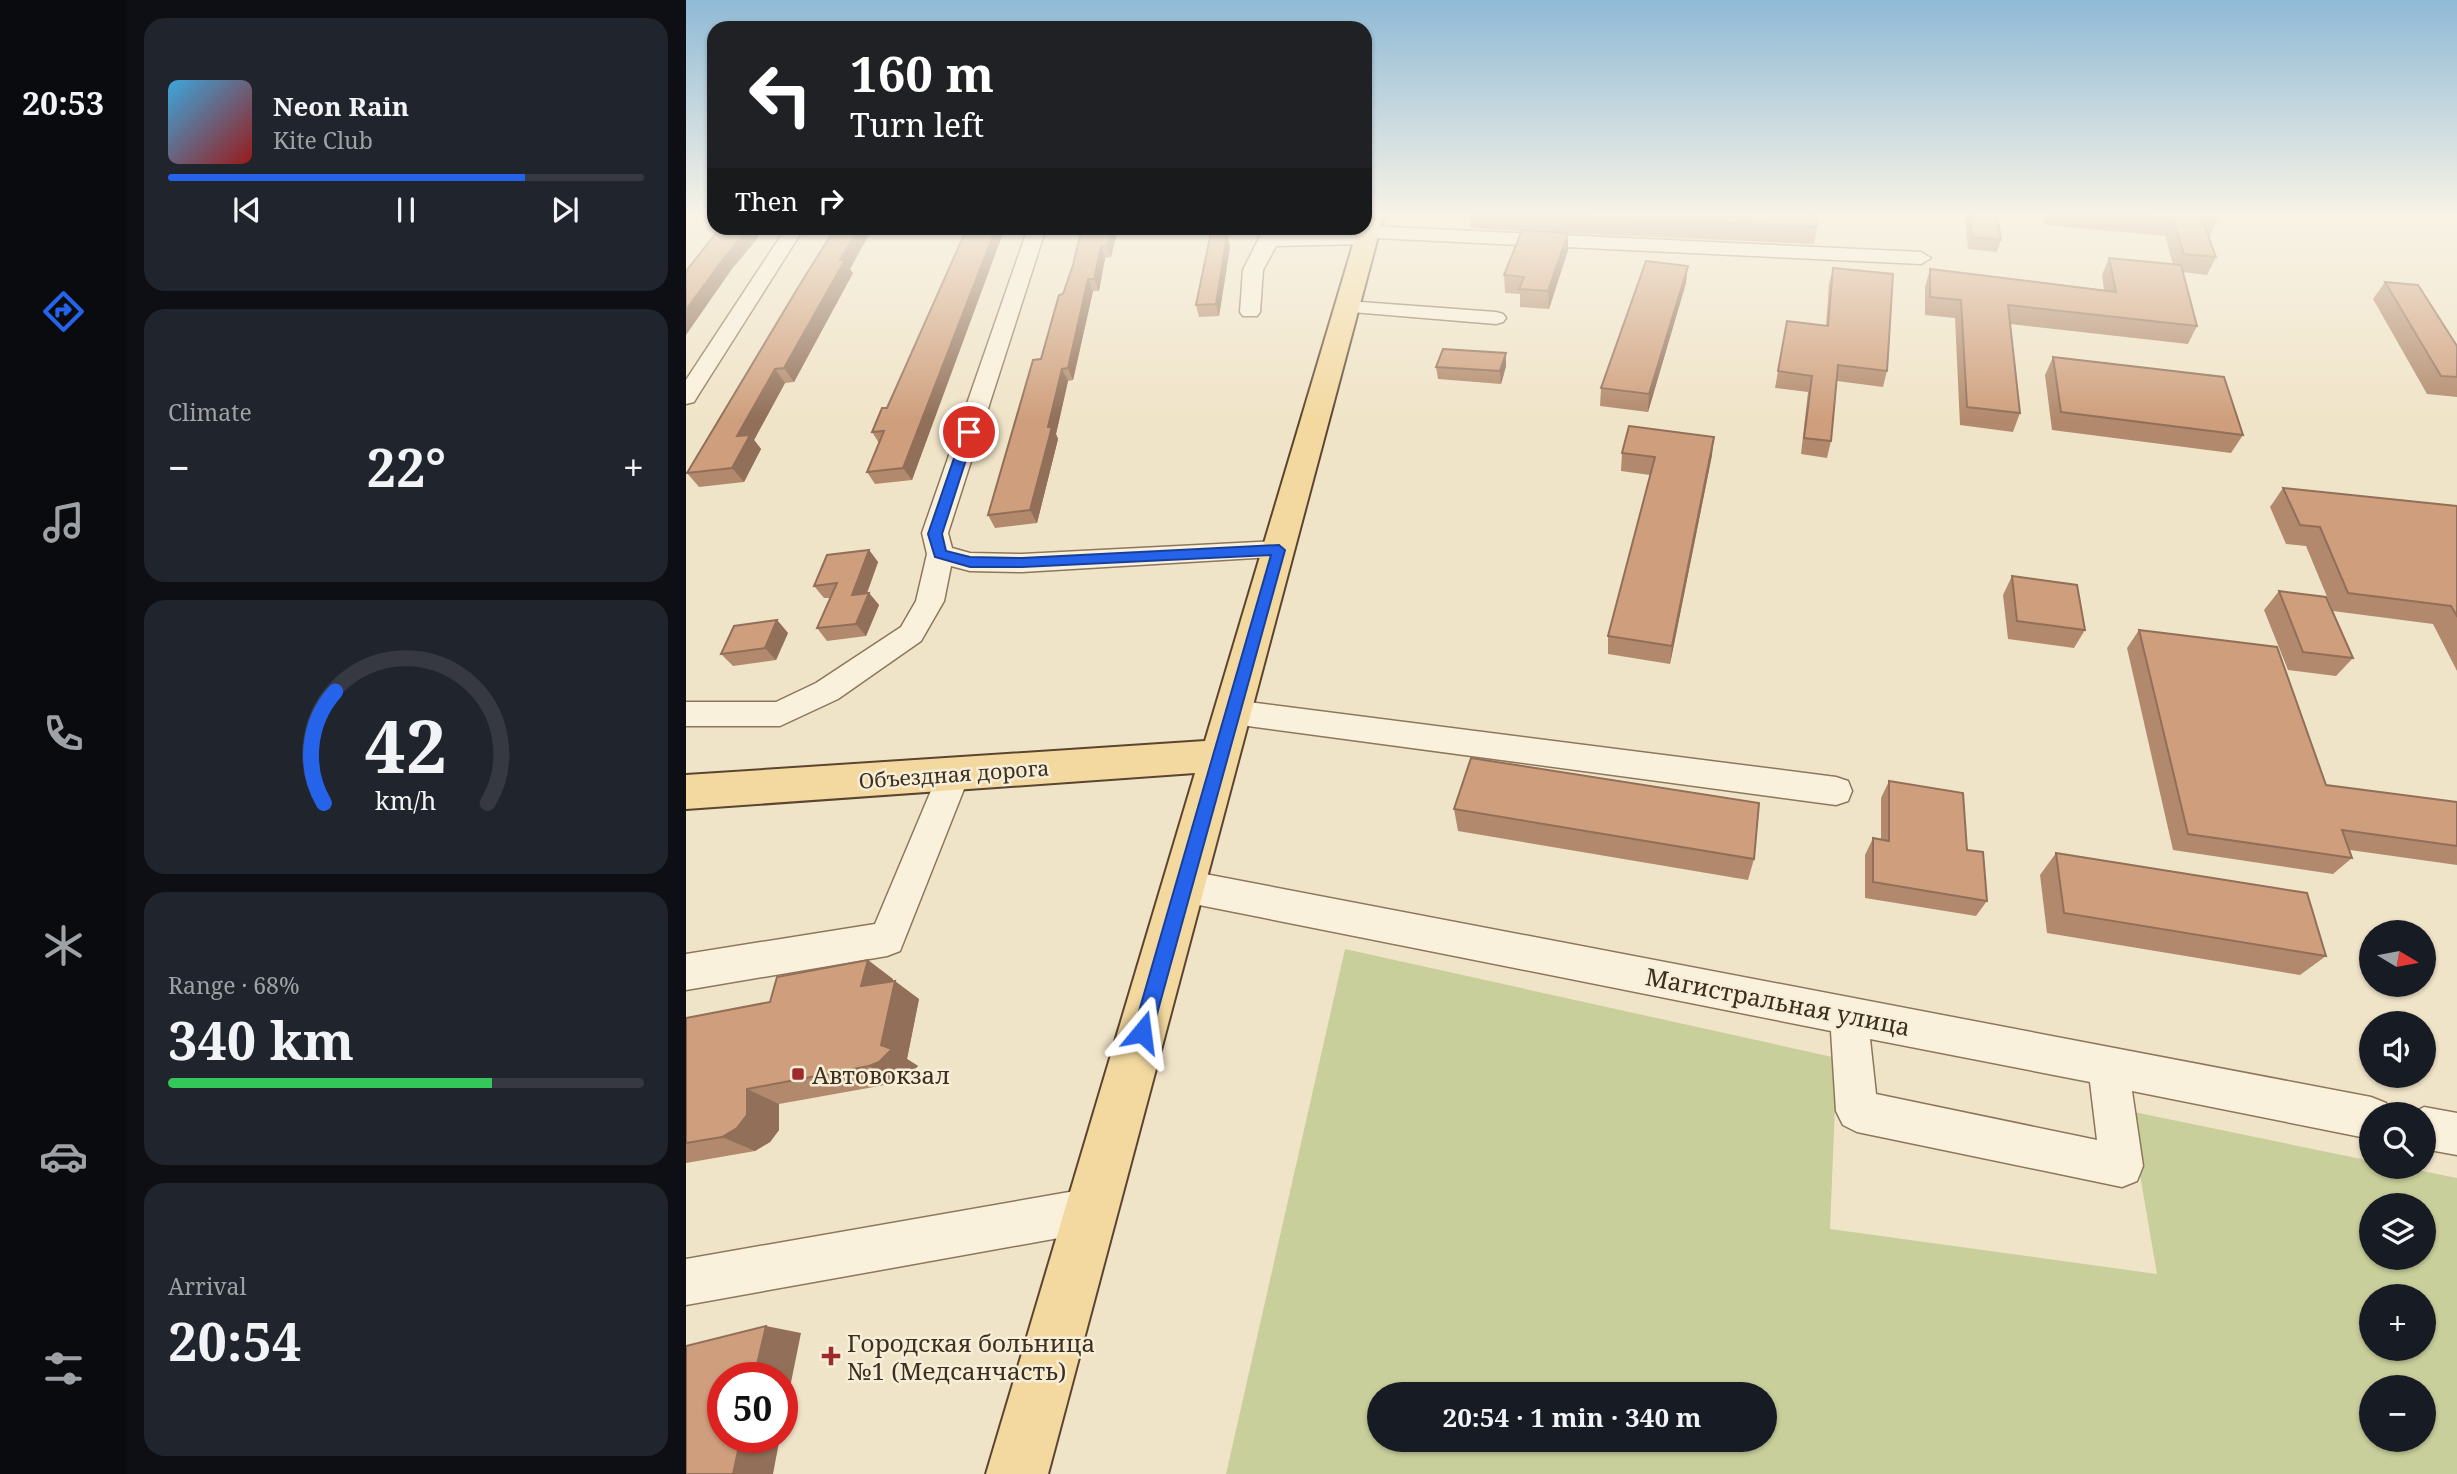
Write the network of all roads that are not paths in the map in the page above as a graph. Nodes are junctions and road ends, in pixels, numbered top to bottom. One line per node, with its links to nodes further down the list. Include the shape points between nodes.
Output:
1 (760, 283): 8 (street)
2 (1019, 283): 10 (street, via 935,534)
3 (1253, 283): 6 (street)
4 (1354, 283): 5 (main road)
5 (1347, 307): 7 (street); 9 (main road)
6 (1250, 312)
7 (1496, 318)
8 (686, 397)
9 (1279, 550): 10 (street, via 1050,562 970,562); 11 (main road)
10 (940, 554): 12 (street, via 930,601 911,634 827,691 780,714)
11 (1233, 712): 13 (main road); 15 (street)
12 (686, 714)
13 (1221, 756): 14 (main road, Объездная дорога); 17 (main road)
14 (954, 774): 16 (main road, Объездная дорога); 18 (street, via 887,939)
15 (1836, 791)
16 (687, 794)
17 (1184, 886): 19 (street, Магистральная улица); 24 (main road)
18 (686, 972)
19 (1849, 1016): 20 (street, Магистральная улица); 20 (street, via 1857,1111 2122,1166)
20 (2108, 1068): 21 (street, Магистральная улица)
21 (2359, 1116)
22 (2436, 1130): 23 (street)
23 (2457, 1134)
24 (1092, 1210): 25 (street); 26 (main road)
25 (686, 1282)
26 (1017, 1474)

